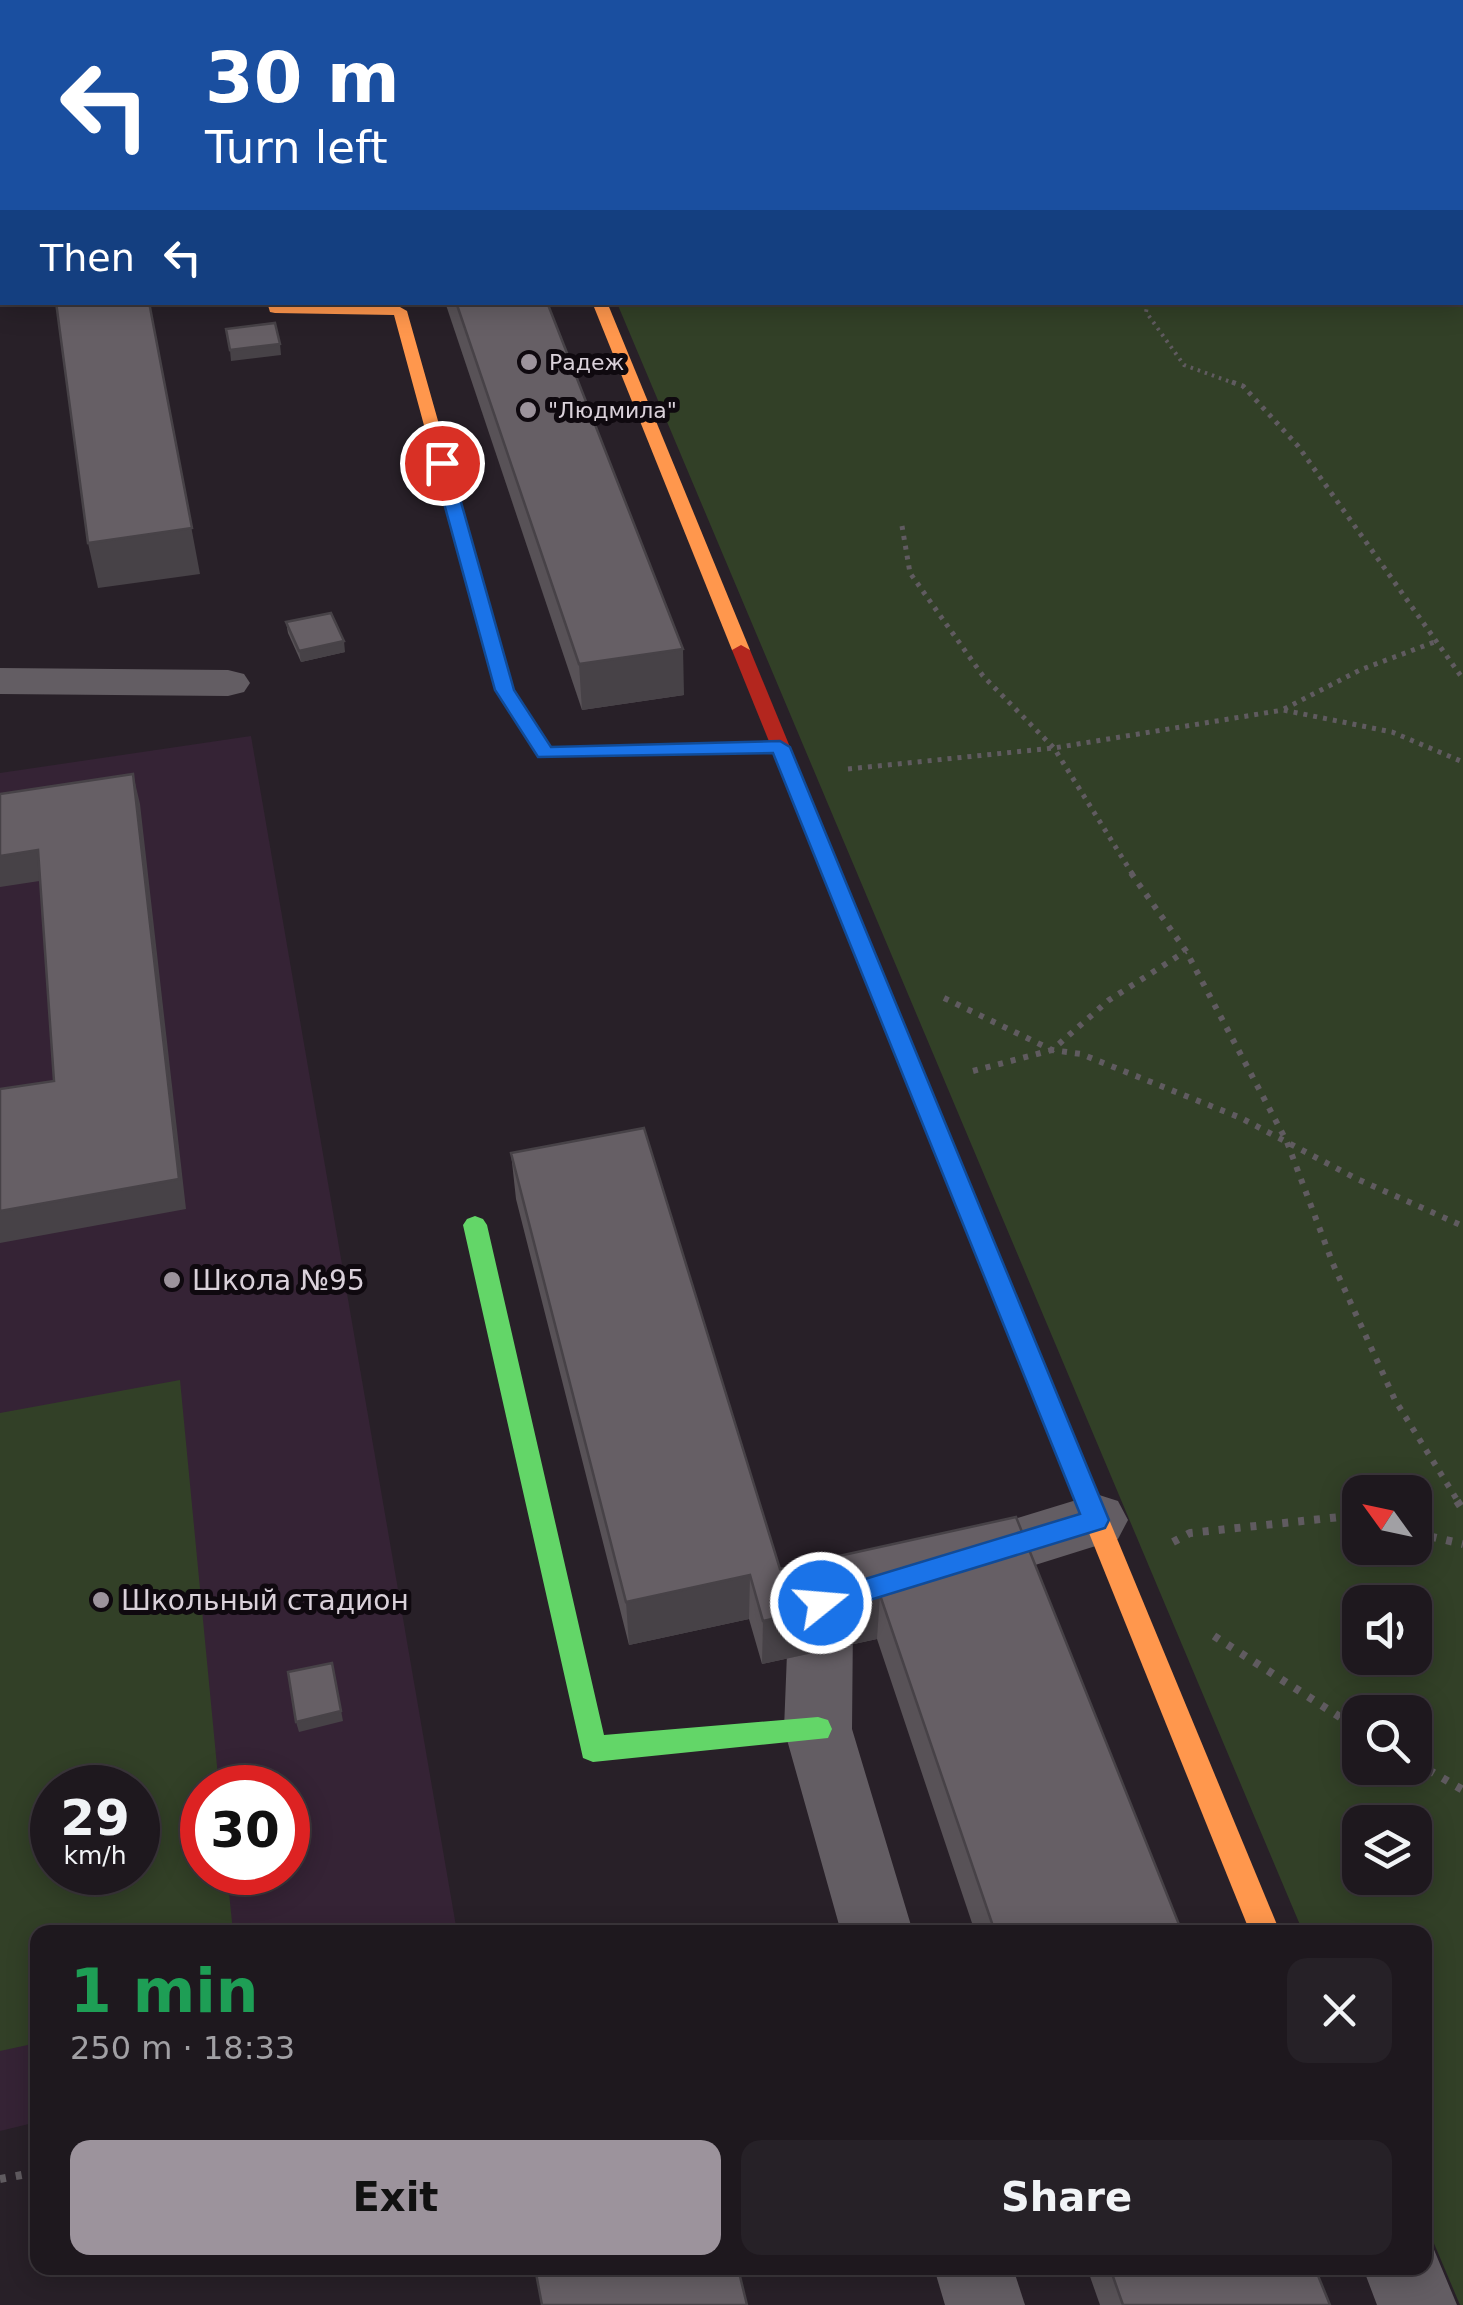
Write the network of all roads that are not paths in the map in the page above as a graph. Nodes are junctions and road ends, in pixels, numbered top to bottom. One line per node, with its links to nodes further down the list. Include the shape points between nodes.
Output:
1 (275, 305): 5 (street, via 400,311 504,690 545,753)
2 (600, 305): 5 (street)
3 (0, 681): 4 (street)
4 (228, 683)
5 (780, 747): 7 (street)
6 (476, 1225): 8 (street, via 593,1749)
7 (1107, 1546): 8 (street, via 821,1603); 10 (street)
8 (818, 1730): 9 (street)
9 (875, 1925)
10 (1262, 1925)
11 (976, 2275): 13 (street)
12 (1405, 2275): 14 (street)
13 (985, 2305)
14 (1417, 2305)

